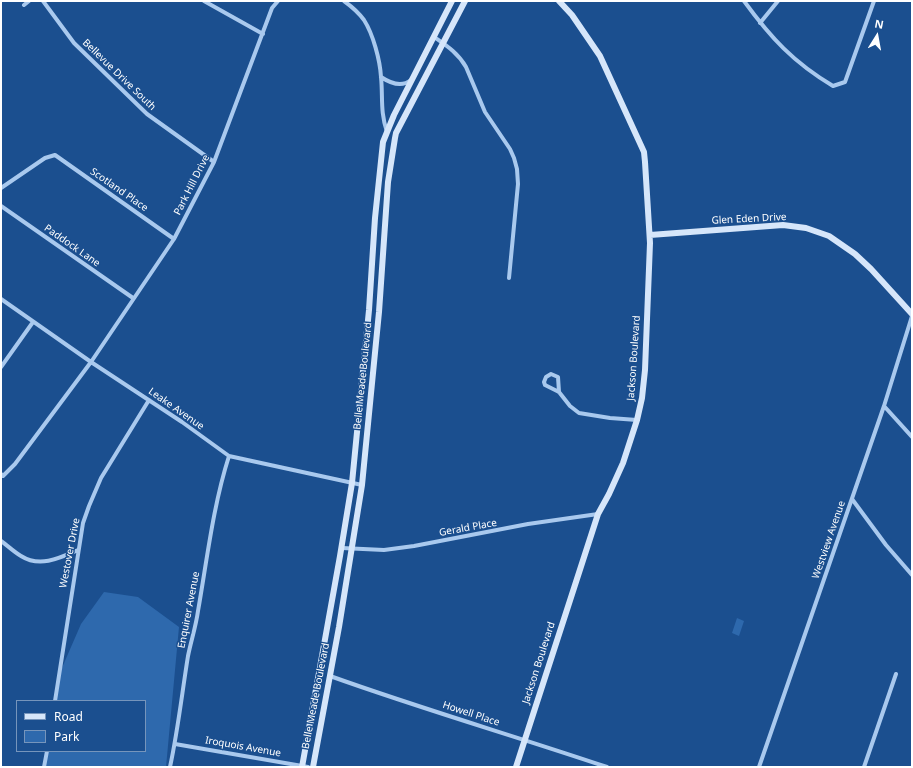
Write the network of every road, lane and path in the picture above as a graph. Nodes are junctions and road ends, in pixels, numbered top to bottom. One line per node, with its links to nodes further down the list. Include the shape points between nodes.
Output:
1 (29, 1): 12 (street)
2 (43, 1): 22 (street, Bellevue Drive South, via 74,43 147,114)
3 (204, 1): 14 (street)
4 (278, 1): 14 (street, Park Hill Drive, via 272,8)
5 (344, 1): 17 (street, via 364,21 375,49)
6 (452, 1): 15 (main road, Belle Meade Boulevard)
7 (465, 1): 16 (main road, Belle Meade Boulevard)
8 (559, 1): 25 (main road, Jackson Boulevard, via 600,56 644,152)
9 (744, 1): 13 (street)
10 (778, 1): 13 (street)
11 (874, 1): 13 (street, via 845,82 833,86 814,75 787,53)
12 (24, 5)
13 (760, 23)
14 (263, 34): 22 (street, Park Hill Drive)
15 (434, 37): 16 (street); 18 (main road, Belle Meade Boulevard)
16 (443, 43): 19 (main road, Belle Meade Boulevard); 27 (street, via 455,52 466,67 485,112 515,160 518,184)
17 (381, 77): 18 (street, via 397,84 406,84); 20 (street, via 383,120)
18 (413, 79): 19 (main road); 20 (main road, Belle Meade Boulevard)
19 (421, 84): 21 (main road, Belle Meade Boulevard)
20 (387, 132): 21 (main road); 32 (main road, Belle Meade Boulevard, via 383,142 376,206)
21 (396, 135): 33 (main road, Belle Meade Boulevard, via 388,182)
22 (214, 162): 26 (street, Park Hill Drive)
23 (1, 188): 26 (street, Scotland Place, via 45,158 55,155)
24 (1, 206): 28 (street, Paddock Lane)
25 (650, 235): 30 (main road, Glen Eden Drive, via 783,225 806,228 829,236 855,254); 41 (main road, Jackson Boulevard, via 645,370)
26 (174, 239): 28 (street, Park Hill Drive)
27 (508, 278)
28 (133, 298): 34 (street, Park Hill Drive)
29 (1, 299): 31 (street, Leake Avenue)
30 (912, 315): 40 (street, Westview Avenue)
31 (33, 322): 34 (street, Leake Avenue); 35 (street)
32 (365, 346): 33 (main road); 36 (main road, Belle Meade Boulevard)
33 (376, 347): 37 (main road, Belle Meade Boulevard)
34 (91, 362): 39 (street, Leake Avenue); 44 (street, Park Hill Drive, via 15,464 3,476)
35 (1, 367)
36 (362, 378): 37 (main road); 45 (main road, Belle Meade Boulevard)
37 (373, 378): 46 (main road, Belle Meade Boulevard)
38 (559, 392): 38 (street, via 545,385 546,377 551,374 558,377); 41 (street, via 570,406 579,412)
39 (149, 400): 43 (street, Leake Avenue); 52 (street, Westover Drive, via 101,478 83,523)
40 (884, 406): 42 (street); 47 (street, Westview Avenue)
41 (637, 420): 48 (main road, Jackson Boulevard, via 623,463)
42 (912, 437)
43 (229, 456): 45 (street, Leake Avenue); 59 (street, Enquirer Avenue, via 220,486)
44 (1, 474)
45 (352, 482): 46 (street, Leake Avenue); 50 (main road, Belle Meade Boulevard)
46 (362, 485): 51 (main road, Belle Meade Boulevard)
47 (852, 499): 53 (street); 67 (street, Westview Avenue)
48 (598, 514): 51 (street, Gerald Place, via 528,524 414,546 379,550); 58 (main road, Jackson Boulevard)
49 (1, 541): 52 (street, via 22,557 35,562 53,560)
50 (342, 548): 51 (street, Gerald Place); 54 (main road, Belle Meade Boulevard)
51 (353, 549): 56 (main road, Belle Meade Boulevard)
52 (78, 550): 57 (street, Westover Drive)
53 (912, 575)
54 (319, 674): 56 (main road); 63 (main road, Belle Meade Boulevard)
55 (896, 674): 68 (street)
56 (330, 676): 58 (street, Howell Place); 64 (main road, Belle Meade Boulevard)
57 (55, 700)
58 (525, 740): 65 (main road, Jackson Boulevard); 66 (street, Howell Place)
59 (175, 744): 62 (street, Enquirer Avenue); 63 (street, Iroquois Avenue)
60 (47, 752): 61 (street)
61 (44, 767)
62 (170, 767)
63 (304, 767)
64 (313, 767)
65 (516, 767)
66 (607, 767)
67 (759, 767)
68 (864, 767)

